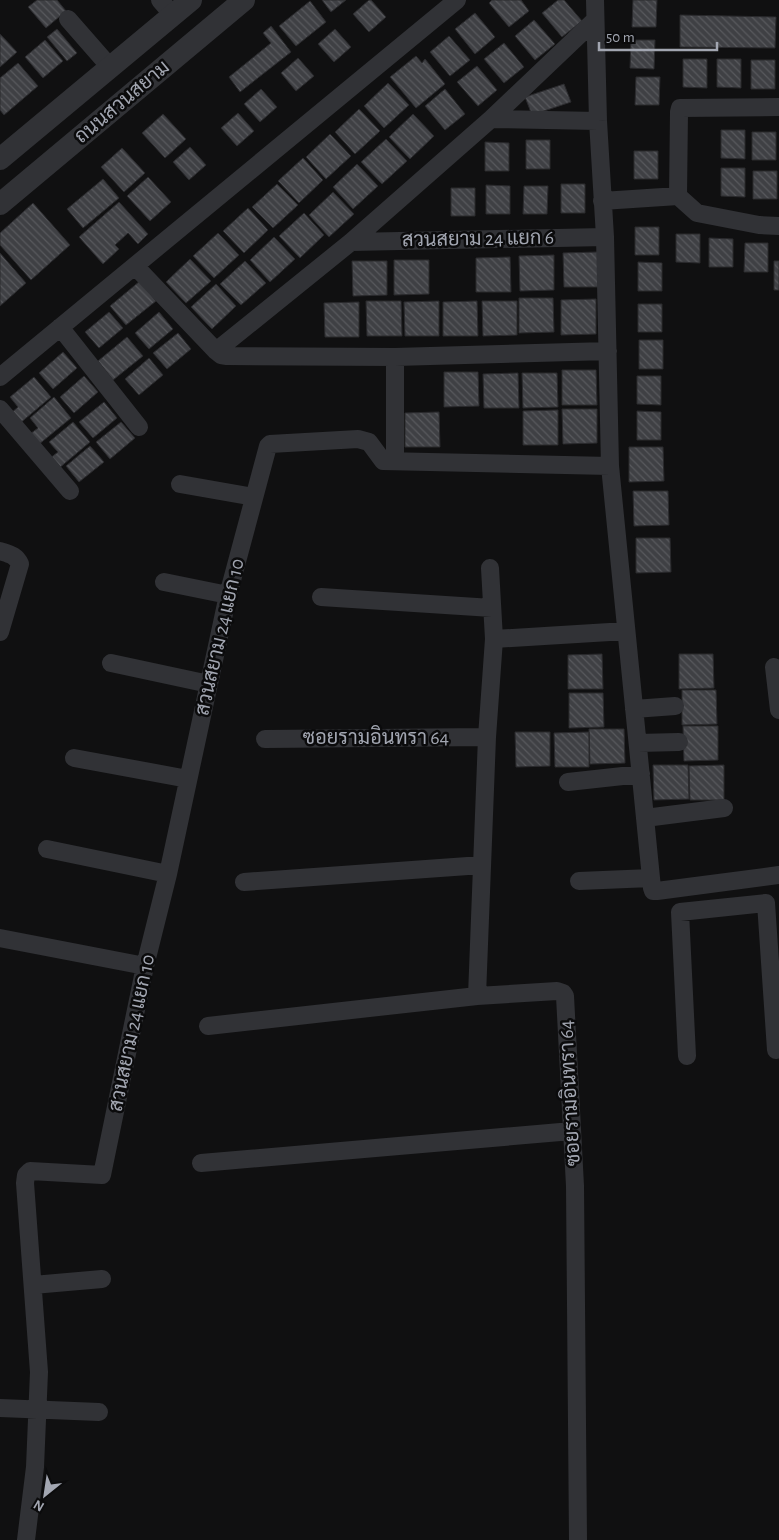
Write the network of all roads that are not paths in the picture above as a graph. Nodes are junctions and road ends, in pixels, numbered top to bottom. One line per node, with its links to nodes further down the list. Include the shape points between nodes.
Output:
1 (191, 0): 5 (street, ถนนสวนสยาม)
2 (244, 0): 15 (street, ถนนสวนสยาม)
3 (456, 0): 19 (street)
4 (594, 0): 7 (street)
5 (166, 7): 8 (street, ถนนสวนสยาม)
6 (68, 19): 8 (street)
7 (594, 21): 10 (street); 11 (street)
8 (110, 67): 12 (street, ถนนสวนสยาม)
9 (779, 107): 13 (street, via 680,108)
10 (490, 119): 11 (street); 18 (street)
11 (598, 121): 14 (street)
12 (0, 159)
13 (678, 196): 14 (street); 16 (street, via 697,213)
14 (602, 201): 17 (street)
15 (0, 204)
16 (779, 226)
17 (605, 237): 18 (street, สวนสยาม 24 แยก 6); 22 (street)
18 (351, 242): 21 (street)
19 (135, 266): 20 (street); 21 (street)
20 (60, 327): 24 (street); 26 (street)
21 (216, 351): 23 (street, via 227,356)
22 (608, 351): 23 (street); 28 (street)
23 (395, 357): 27 (street)
24 (0, 377)
25 (0, 409): 30 (street)
26 (139, 427)
27 (395, 461): 28 (street, สวนสยาม 24 แยก 10); 31 (street, สวนสยาม 24 แยก 10, via 382,460 369,442 358,439 270,444)
28 (610, 466): 38 (street)
29 (180, 484): 31 (street)
30 (70, 491)
31 (254, 497): 35 (street, สวนสยาม 24 แยก 10)
32 (0, 551): 39 (street, via 12,554 20,564)
33 (490, 568): 37 (street)
34 (164, 582): 35 (street)
35 (228, 595): 43 (street, สวนสยาม 24 แยก 10)
36 (321, 597): 37 (street)
37 (492, 608): 40 (street)
38 (626, 631): 40 (street); 45 (street)
39 (0, 632)
40 (494, 639): 47 (street)
41 (111, 663): 43 (street)
42 (774, 667): 46 (street)
43 (209, 684): 53 (street, สวนสยาม 24 แยก 10)
44 (675, 706): 45 (street)
45 (634, 709): 50 (street)
46 (779, 710)
47 (487, 738): 48 (street, ซอยรามอินทรา 64); 58 (street)
48 (265, 739)
49 (679, 742): 50 (street)
50 (638, 744): 52 (street)
51 (74, 758): 53 (street)
52 (641, 774): 54 (street); 56 (street)
53 (188, 779): 59 (street, สวนสยาม 24 แยก 10)
54 (568, 782)
55 (724, 808): 56 (street)
56 (645, 818): 62 (street)
57 (47, 849): 59 (street)
58 (482, 864): 64 (street); 68 (street)
59 (168, 874): 67 (street, สวนสยาม 24 แยก 10)
60 (779, 874): 61 (street)
61 (761, 877): 62 (street, via 657,891 653,891); 65 (street)
62 (651, 878): 63 (street)
63 (579, 881)
64 (244, 882)
65 (766, 903): 70 (street); 71 (street, via 680,912)
66 (0, 938): 67 (street)
67 (145, 966): 75 (street, สวนสยาม 24 แยก 10, via 102,1175 30,1171 26,1175)
68 (477, 996): 69 (street); 72 (street, ซอยรามอินทรา 64, via 556,991 566,996)
69 (208, 1026)
70 (776, 1050)
71 (687, 1056)
72 (572, 1131): 73 (street); 80 (street, ซอยรามอินทรา 64)
73 (201, 1163)
74 (102, 1279): 75 (street)
75 (33, 1285): 77 (street, via 39,1372)
76 (0, 1408): 77 (street)
77 (37, 1411): 78 (street); 79 (street, via 35,1467)
78 (99, 1412)
79 (26, 1540)
80 (578, 1540)

